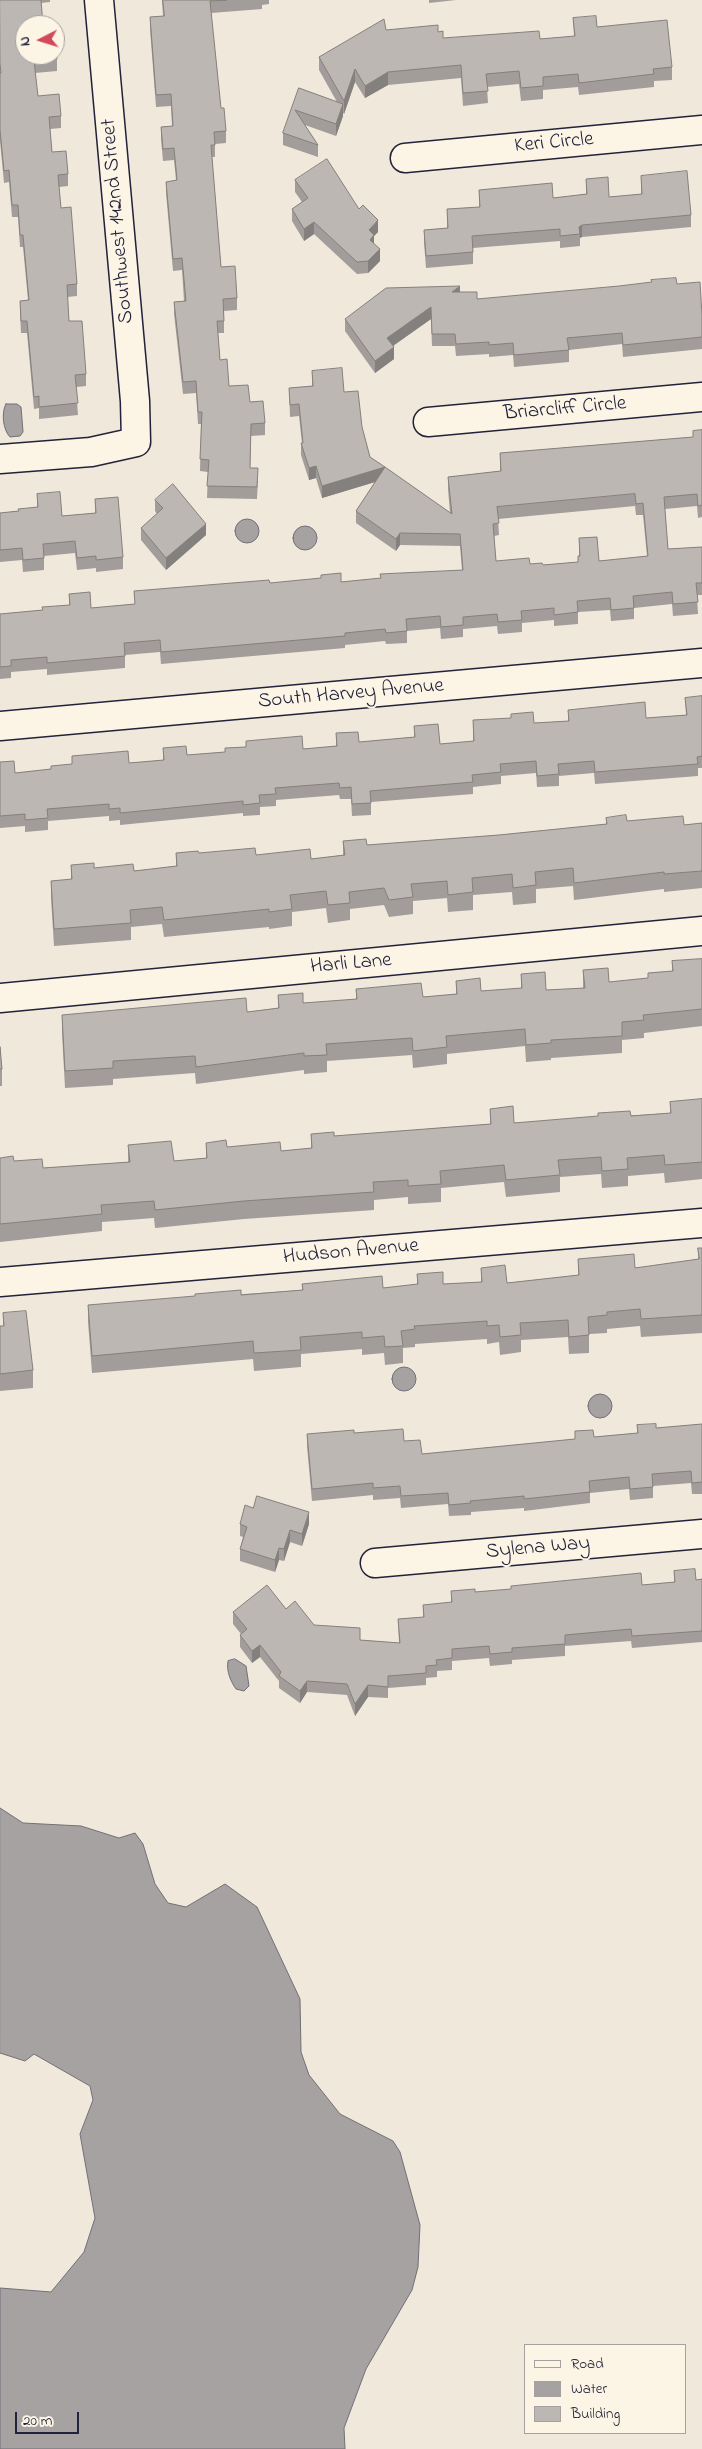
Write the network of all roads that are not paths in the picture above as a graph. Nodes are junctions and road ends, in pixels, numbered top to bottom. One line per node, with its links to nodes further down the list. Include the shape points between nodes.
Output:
1 (99, 0): 6 (street, Southwest 142nd Street, via 136,442 91,452)
2 (702, 130): 3 (street, Keri Circle)
3 (405, 158)
4 (702, 398): 5 (street, Briarcliff Circle)
5 (428, 422)
6 (0, 459)
7 (702, 664): 8 (street, South Harvey Avenue)
8 (0, 726)
9 (702, 932): 10 (street, Harli Lane)
10 (0, 998)
11 (702, 1223): 12 (street, Hudson Avenue)
12 (0, 1282)
13 (702, 1534): 14 (street, Sylena Way)
14 (375, 1563)

